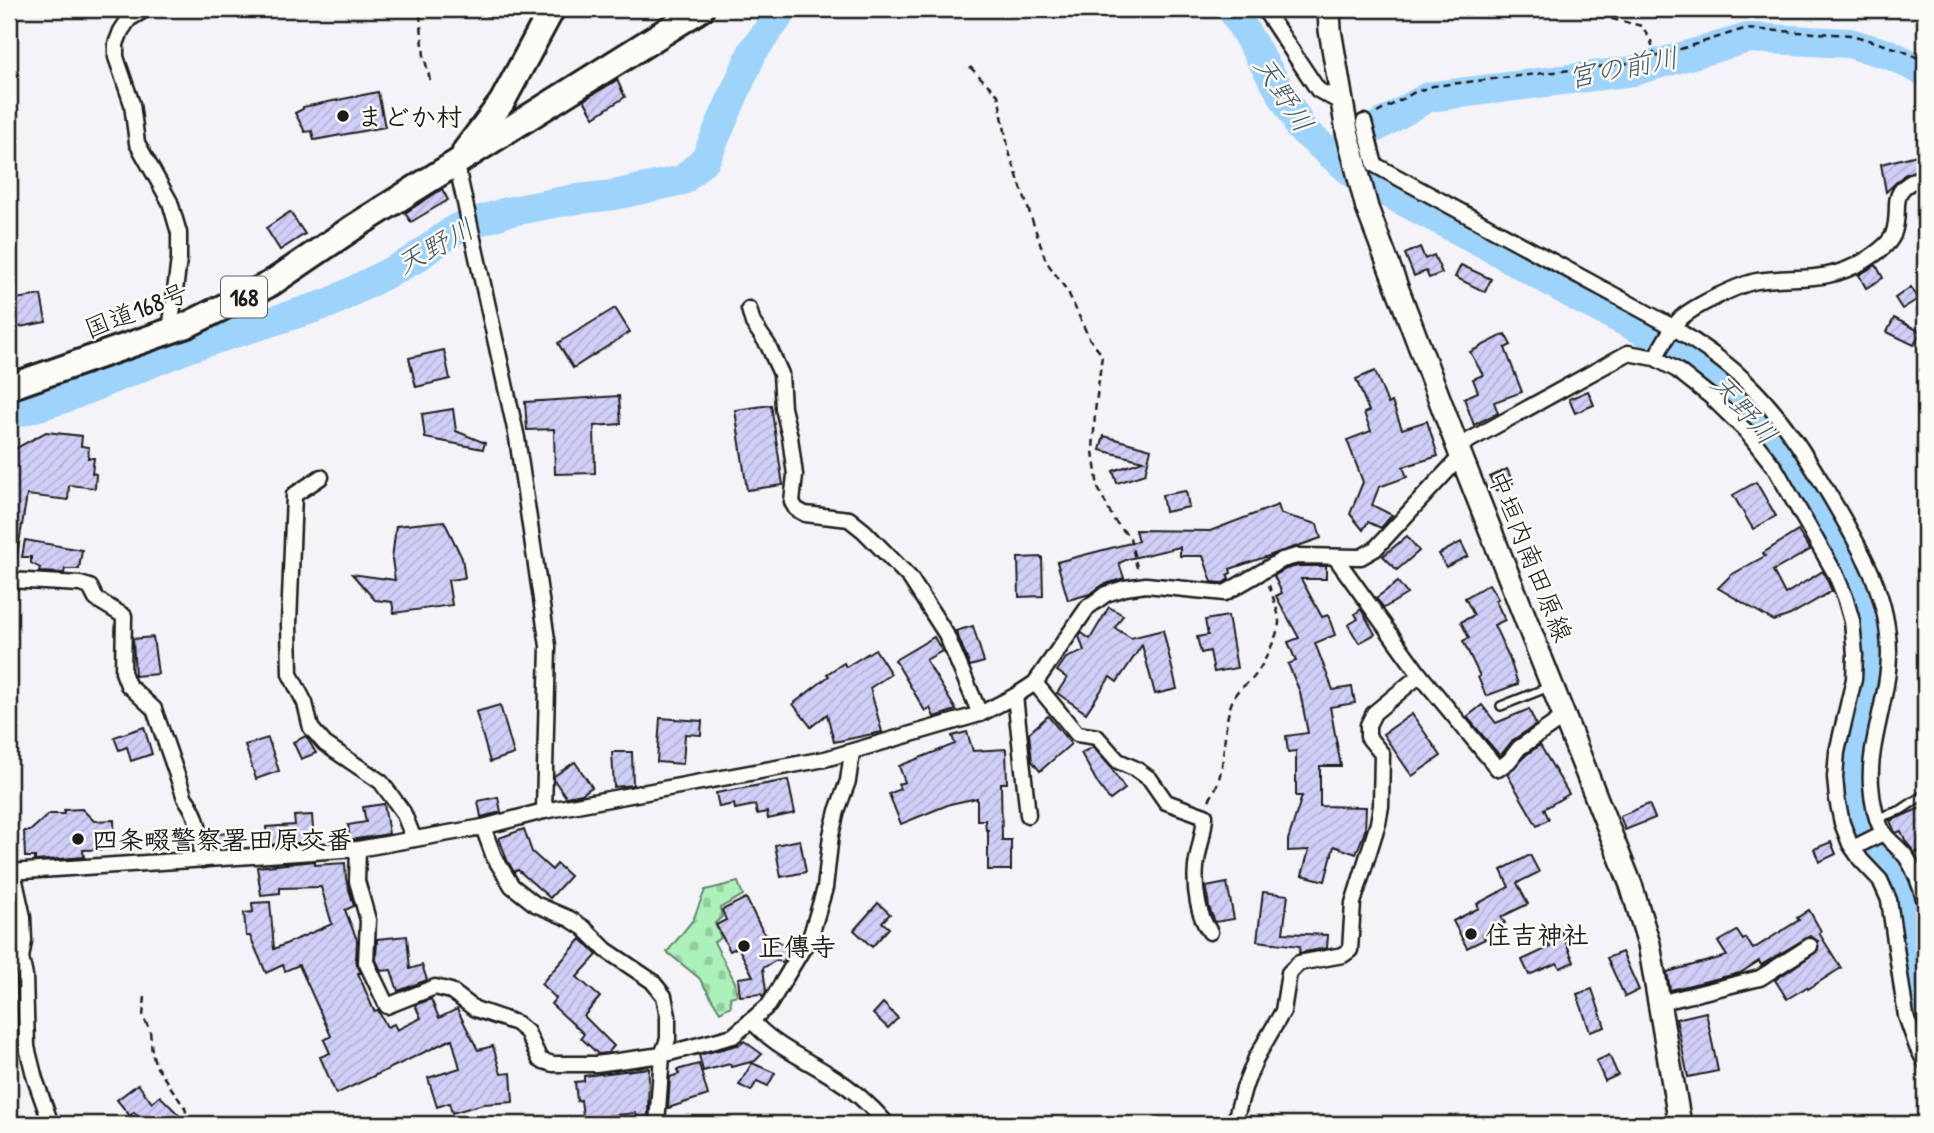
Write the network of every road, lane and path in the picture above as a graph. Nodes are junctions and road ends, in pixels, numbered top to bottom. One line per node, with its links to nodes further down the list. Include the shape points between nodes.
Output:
1 (146, 9): 20 (street, via 129,19 121,31 116,57 130,95 137,142 170,202 178,233)
2 (416, 9): 9 (path)
3 (449, 9): 8 (path, via 488,16); 9 (path)
4 (701, 9): 16 (highway, 国道168号 / 168)
5 (1264, 9): 14 (street, via 1318,90)
6 (1329, 9): 14 (main road, 中垣内南田原線)
7 (1591, 9): 10 (path, via 1595,15 1642,26)
8 (550, 13): 16 (highway, 国道168号 / 168, via 502,102)
9 (420, 15): 13 (path)
10 (1655, 57): 11 (path, via 1744,29 1852,35); 15 (path, via 1433,86 1387,106)
11 (1925, 61)
12 (970, 67): 28 (path, via 998,95 1009,152 1046,261 1102,355 1093,451 1098,488 1114,520 1130,538)
13 (430, 80)
14 (1342, 103): 23 (main road, 中垣内南田原線, via 1367,208)
15 (1364, 122): 19 (street, via 1375,165)
16 (456, 163): 20 (highway, 国道168号 / 168, via 270,284); 38 (street, via 517,438 548,646)
17 (1925, 176): 19 (street, via 1902,189 1896,199 1892,235 1865,260 1818,279 1738,286 1683,316)
18 (748, 309): 34 (street, via 781,374 795,475 792,502 805,514 849,519 910,579 946,634)
19 (1673, 327): 21 (street); 41 (street, via 1744,380 1787,427 1874,575 1887,623 1889,653 1871,768)
20 (170, 331): 22 (highway, 国道168号 / 168)
21 (1655, 358): 23 (street, via 1628,353); 44 (street, via 1677,369 1746,431 1775,468 1845,597 1852,621 1854,679 1835,777 1842,823)
22 (9, 387)
23 (1460, 451): 25 (street, via 1375,549 1361,556); 31 (main road, 中垣内南田原線)
24 (321, 477): 43 (street, via 294,495 290,674 311,728 326,744 381,782 403,812)
25 (1335, 556): 26 (street, via 1297,556); 29 (street)
26 (1265, 570): 28 (street, via 1225,593); 39 (path, via 1279,621 1277,629 1255,676 1237,692 1215,792)
27 (9, 580): 46 (street, via 90,587 96,599 124,616 122,672 128,685 154,709 185,798 200,825)
28 (1140, 586): 30 (street, via 1106,594 1088,607)
29 (1420, 675): 35 (street, via 1498,769); 60 (street, via 1374,713 1368,725 1368,737 1382,754 1381,806 1353,902 1350,950 1299,963 1289,973 1283,1011 1256,1058)
30 (1035, 683): 32 (street); 39 (street, via 1077,734 1097,737 1118,761 1150,779 1166,802)
31 (1553, 685): 33 (lane); 35 (main road, 中垣内南田原線)
32 (1015, 696): 34 (street); 40 (street)
33 (1501, 706)
34 (979, 714): 36 (street)
35 (1565, 716): 52 (main road, 中垣内南田原線, via 1631,886 1649,944)
36 (852, 752): 38 (street); 53 (street, via 811,935 769,1005)
37 (1925, 794): 41 (lane)
38 (544, 811): 42 (street)
39 (1199, 814): 49 (street, via 1205,816 1196,881 1202,922)
40 (1028, 815)
41 (1880, 825): 44 (street); 48 (street, via 1906,857 1920,881)
42 (483, 827): 43 (street); 54 (street, via 494,858 512,886 584,928 606,950 653,981 664,996 668,1016)
43 (414, 839): 45 (street)
44 (1853, 848): 55 (street, via 1880,880 1889,900 1906,1016)
45 (358, 849): 46 (street); 54 (street, via 357,881 368,920 366,962 387,1006 435,987 451,991 475,1009 516,1023 527,1032 540,1059 552,1064 596,1064)
46 (202, 860): 47 (street)
47 (11, 872): 56 (street, via 23,917 27,1046)
48 (1925, 902)
49 (1210, 932)
50 (1810, 946): 52 (street, via 1760,978)
51 (145, 997): 57 (path, via 143,1016 156,1066 185,1108)
52 (1659, 1003): 61 (main road, 中垣内南田原線)
53 (751, 1020): 54 (street, via 733,1036); 59 (street, via 767,1038 835,1078)
54 (662, 1055): 58 (street)
55 (1925, 1062)
56 (51, 1124)
57 (189, 1124)
58 (657, 1124)
59 (887, 1124)
60 (1234, 1124)
61 (1680, 1124)

